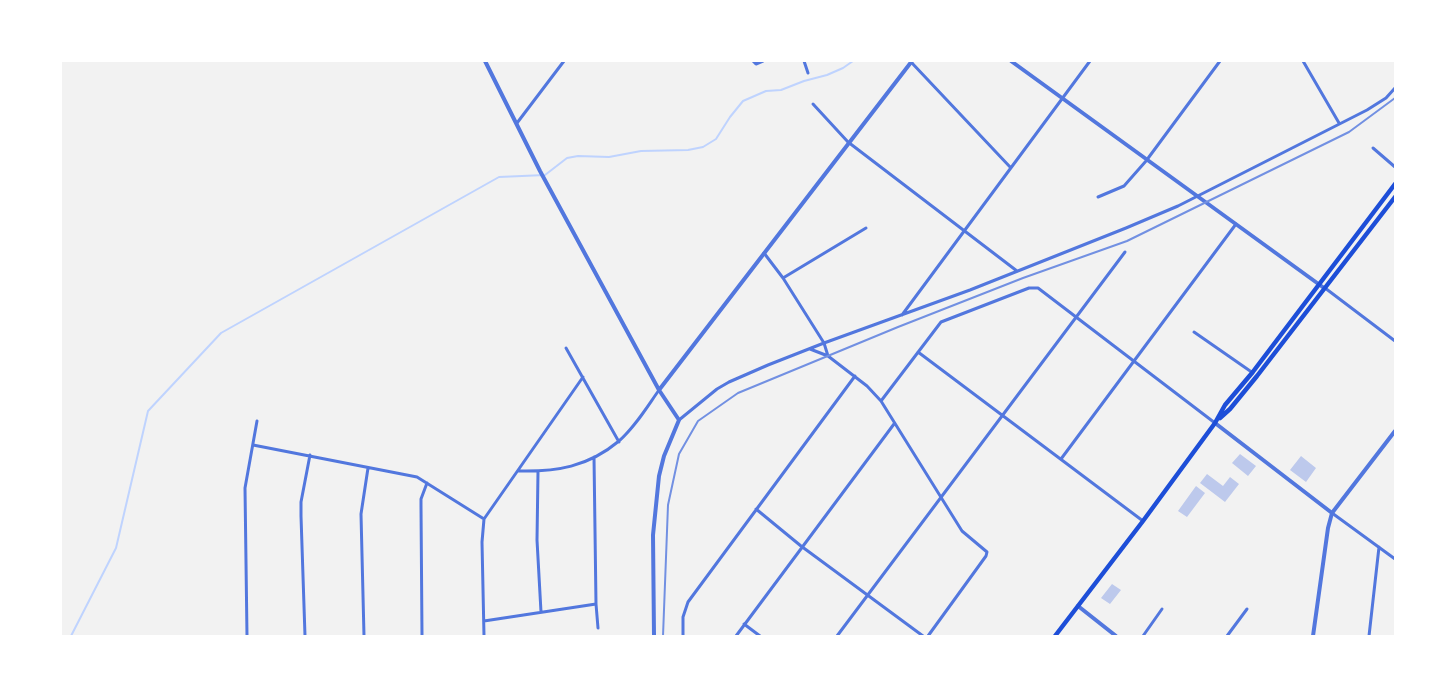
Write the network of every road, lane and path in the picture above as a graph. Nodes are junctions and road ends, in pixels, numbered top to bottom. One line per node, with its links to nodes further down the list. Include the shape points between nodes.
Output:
1 (485, 61): 16 (street)
2 (564, 61): 16 (street)
3 (763, 61): 9 (street)
4 (804, 61): 11 (street)
5 (1010, 61): 13 (street)
6 (1090, 61): 13 (street)
7 (1220, 61): 19 (street)
8 (1304, 61): 15 (street)
9 (754, 62)
10 (912, 62): 17 (street); 21 (street)
11 (808, 73)
12 (1395, 88): 15 (street, via 1386,98)
13 (1063, 100): 19 (street); 21 (street)
14 (813, 104): 17 (street)
15 (1339, 123): 23 (street)
16 (517, 124): 51 (street)
17 (848, 142): 28 (street); 32 (street)
18 (1373, 148): 20 (street)
19 (1146, 161): 23 (street); 24 (street, via 1124,186)
20 (1395, 167)
21 (1011, 168): 28 (street)
22 (1395, 184): 29 (main road)
23 (1196, 196): 26 (street); 33 (street, via 1126,228)
24 (1098, 197)
25 (1395, 197): 30 (main road)
26 (1236, 224): 35 (street); 46 (street)
27 (866, 228): 34 (street)
28 (965, 231): 33 (street); 37 (street)
29 (1356, 234): 30 (main road); 35 (main road)
30 (1362, 239): 36 (main road)
31 (1125, 252): 38 (street)
32 (764, 253): 34 (street); 51 (street)
33 (1016, 271): 37 (street)
34 (783, 278): 41 (street)
35 (1319, 284): 36 (street); 47 (main road)
36 (1324, 288): 40 (street); 49 (main road)
37 (902, 315): 41 (street)
38 (1076, 316): 44 (street, via 1038,288 1029,288 941,322); 46 (street); 53 (street)
39 (1194, 332): 47 (street)
40 (1395, 341)
41 (824, 343): 43 (street); 45 (street)
42 (566, 348): 50 (street)
43 (810, 349): 45 (street); 54 (street, via 729,382)
44 (918, 352): 52 (street); 53 (street)
45 (828, 356): 48 (street)
46 (1135, 361): 56 (street); 63 (street)
47 (1252, 373): 49 (street); 56 (main road, via 1225,405)
48 (855, 376): 52 (street); 69 (street)
49 (1257, 376): 56 (main road)
50 (583, 377): 59 (street); 65 (street)
51 (660, 390): 54 (street); 59 (street)
52 (881, 401): 57 (street)
53 (1002, 415): 63 (street); 68 (street)
54 (680, 420): 90 (street, via 659,476 653,535)
55 (257, 421): 60 (street)
56 (1215, 423): 70 (street); 72 (main road)
57 (894, 424): 68 (street); 73 (street)
58 (1395, 431): 70 (street)
59 (618, 442): 62 (street)
60 (253, 445): 61 (street); 85 (street, via 244,499)
61 (310, 455): 64 (street); 86 (street, via 301,502)
62 (594, 457): 66 (street, via 569,468); 77 (street)
63 (1061, 460): 72 (street)
64 (368, 468): 67 (street, via 408,474); 87 (street, via 361,514)
65 (517, 471): 66 (street); 71 (street)
66 (538, 472): 81 (street)
67 (427, 483): 71 (street); 88 (street, via 421,506)
68 (942, 497): 76 (street); 96 (street, via 962,531 987,552)
69 (756, 509): 73 (street); 91 (street, via 688,602 683,617)
70 (1332, 513): 74 (street); 101 (street)
71 (484, 519): 82 (street)
72 (1143, 521): 78 (main road)
73 (802, 546): 76 (street); 83 (street)
74 (1379, 546): 75 (street); 102 (street)
75 (1395, 559)
76 (867, 594): 94 (street); 95 (street)
77 (596, 604): 81 (street); 84 (street)
78 (1078, 606): 97 (main road); 98 (street)
79 (1162, 609): 99 (street)
80 (1247, 609): 100 (street)
81 (541, 612): 82 (street)
82 (484, 621): 89 (street)
83 (744, 624): 92 (street); 93 (street)
84 (598, 628)
85 (247, 636)
86 (305, 636)
87 (364, 636)
88 (422, 636)
89 (484, 636)
90 (654, 636)
91 (683, 636)
92 (736, 636)
93 (760, 636)
94 (837, 636)
95 (923, 636)
96 (928, 636)
97 (1055, 636)
98 (1116, 636)
99 (1143, 636)
100 (1226, 636)
101 (1313, 636)
102 (1369, 636)

